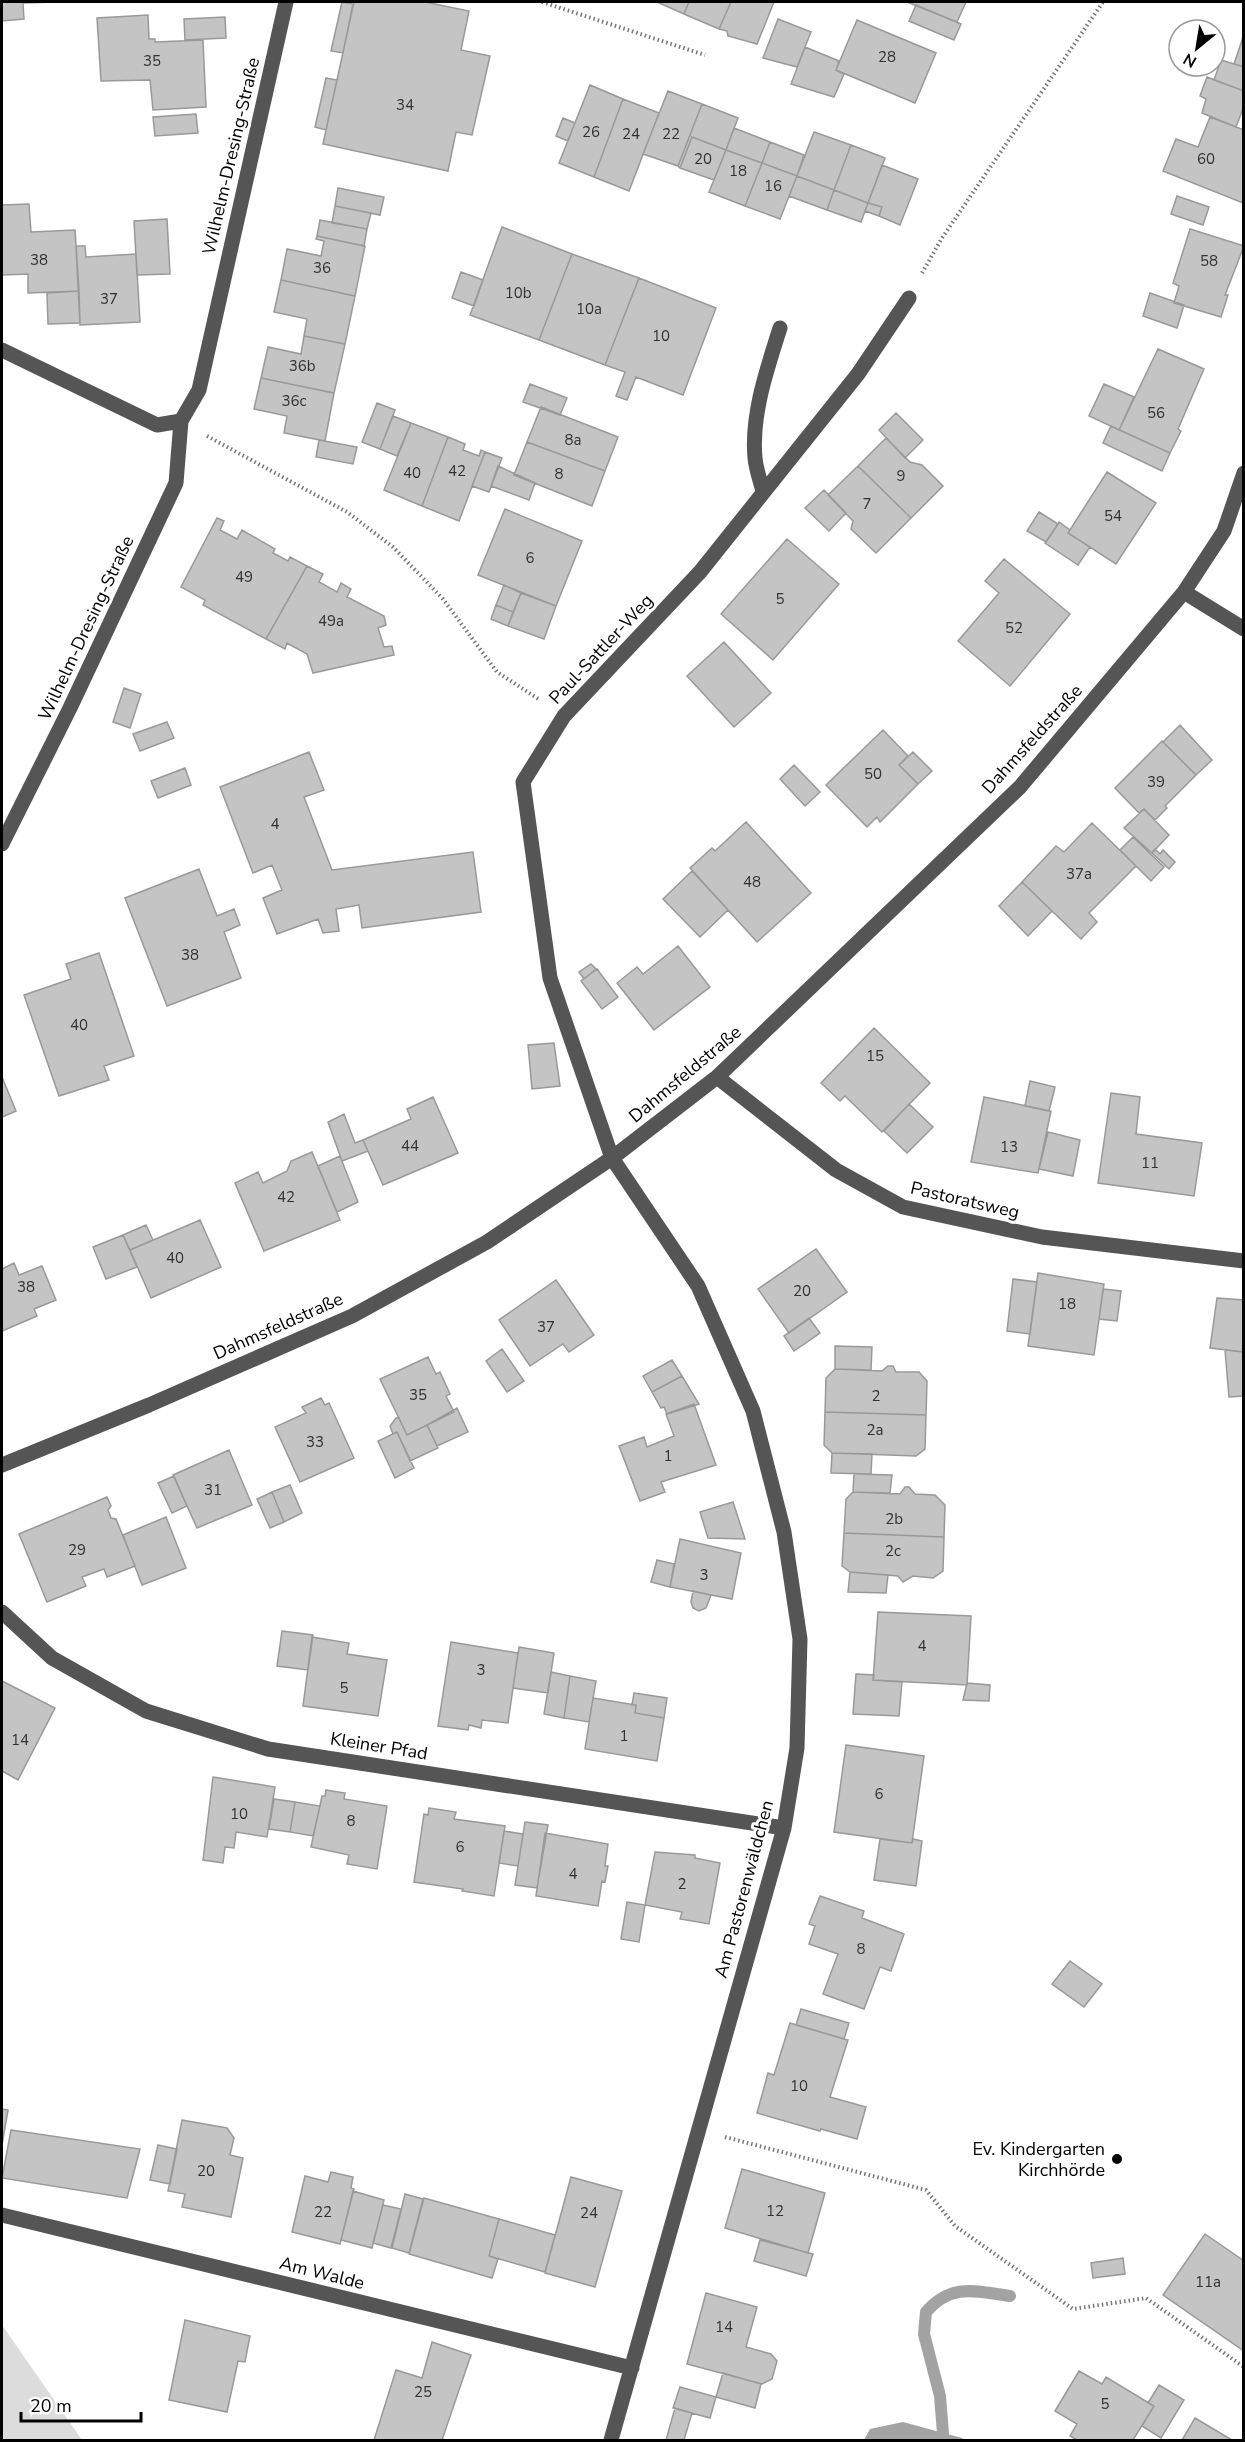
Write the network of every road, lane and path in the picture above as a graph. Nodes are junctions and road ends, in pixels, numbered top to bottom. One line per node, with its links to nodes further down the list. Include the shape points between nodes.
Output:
1 (286, 2): 8 (street, Wilhelm-Dresing-Straße, via 199,390)
2 (542, 2): 4 (path)
3 (1103, 2): 5 (path, via 942,238)
4 (705, 55)
5 (909, 298): 10 (street, Paul-Sattler-Weg, via 858,374)
6 (780, 328): 10 (street, via 765,376 758,418 755,458)
7 (2, 350): 8 (street, via 157,425)
8 (181, 421): 13 (path, via 348,512 393,547 443,599 497,672); 14 (street, Wilhelm-Dresing-Straße, via 176,483)
9 (1244, 473): 11 (street, Dahmsfeldstraße, via 1224,531)
10 (763, 491): 13 (street, Paul-Sattler-Weg, via 700,572)
11 (1184, 592): 12 (street); 15 (street, Dahmsfeldstraße, via 1020,787)
12 (1244, 629)
13 (564, 716): 16 (street, Paul-Sattler-Weg, via 523,782 550,978)
14 (2, 844)
15 (717, 1077): 16 (street, Dahmsfeldstraße); 17 (street, Pastoratsweg, via 836,1170 903,1207 1042,1237)
16 (612, 1158): 18 (street, Dahmsfeldstraße, via 487,1242 352,1316); 20 (street, Am Pastorenwäldchen, via 698,1286 753,1412 784,1532 800,1639 797,1748)
17 (1244, 1261)
18 (2, 1465)
19 (2, 1612): 20 (street, Kleiner Pfad, via 52,1658 146,1711 268,1749)
20 (784, 1828): 21 (street, Am Pastorenwäldchen)
21 (698, 2129): 23 (path, via 926,2190 955,2226 1073,2309 1146,2298); 24 (street, Am Pastorenwäldchen)
22 (2, 2216): 24 (street, Am Walde)
23 (1244, 2367)
24 (632, 2368): 25 (street, Am Pastorenwäldchen)
25 (611, 2440)

